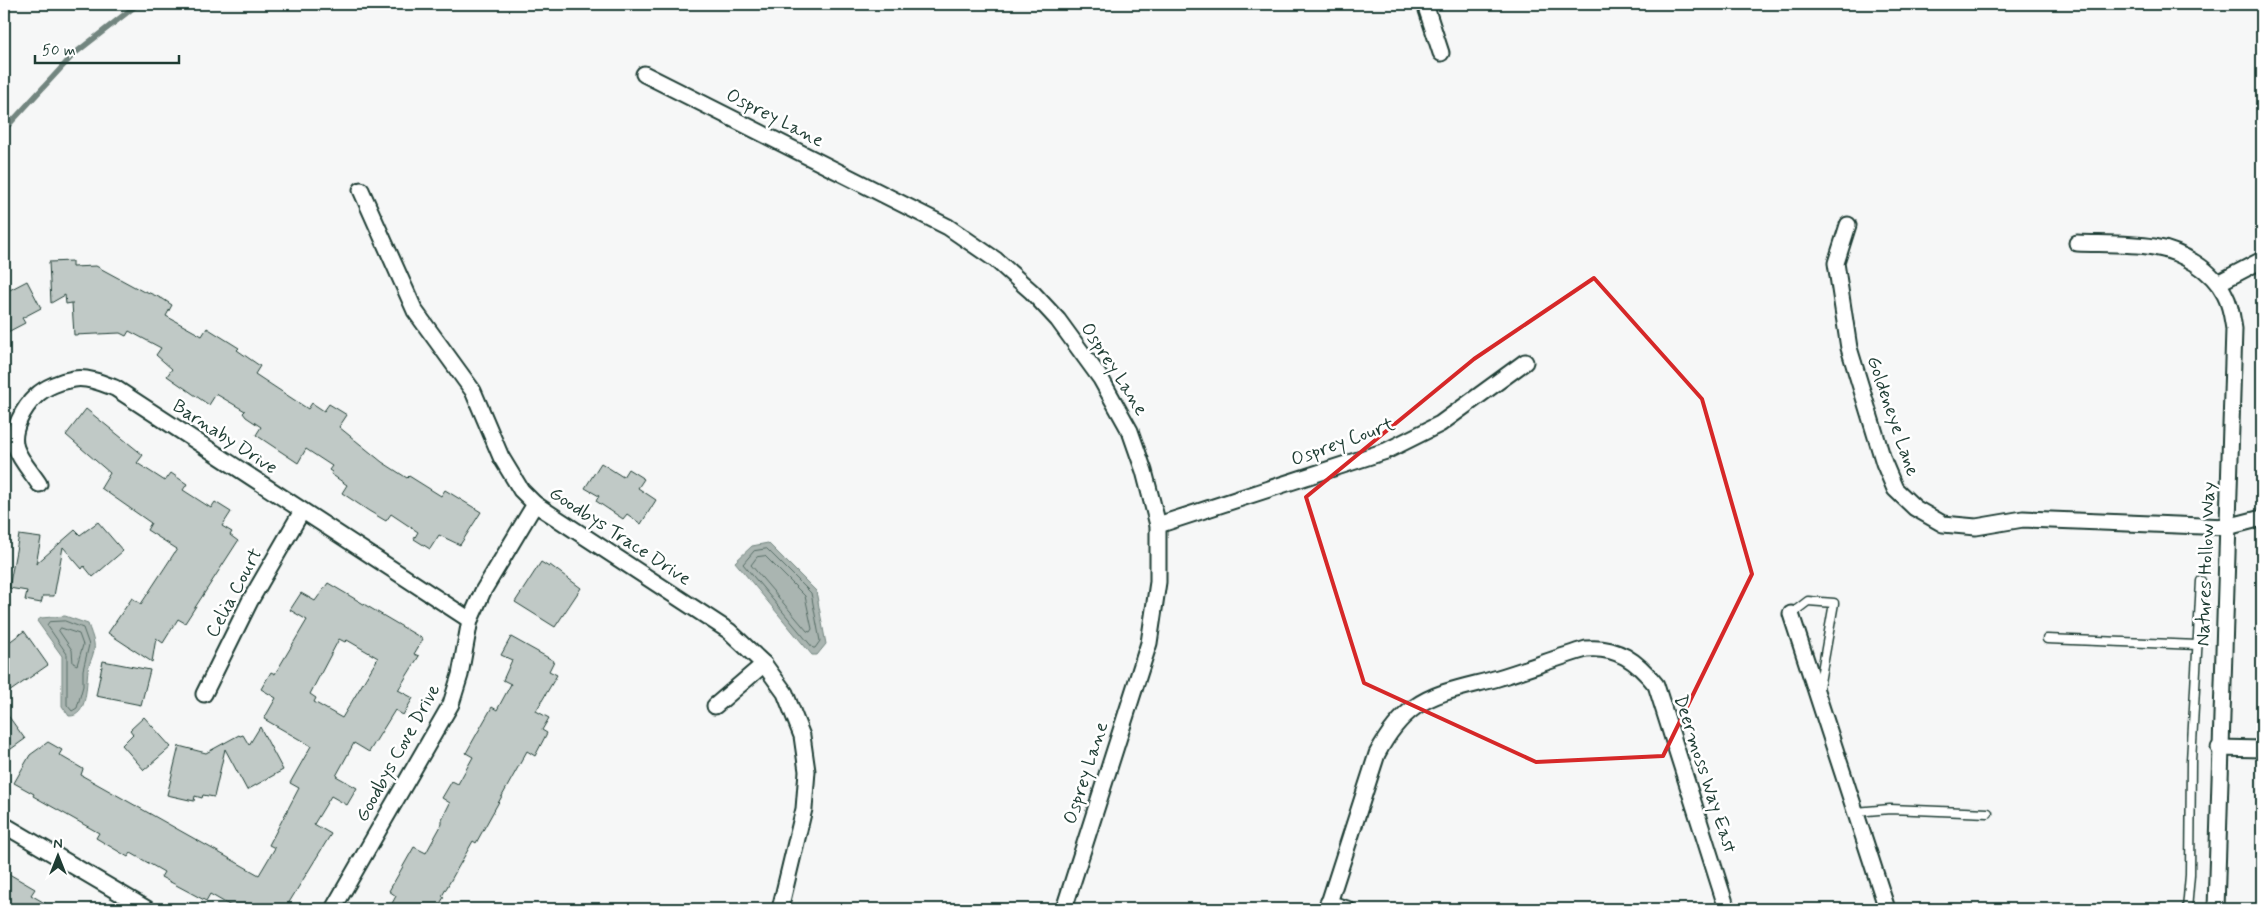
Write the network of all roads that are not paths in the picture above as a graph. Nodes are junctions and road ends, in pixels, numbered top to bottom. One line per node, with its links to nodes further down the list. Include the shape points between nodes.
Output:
1 (1425, 4): 2 (street)
2 (1441, 52)
3 (644, 74): 14 (street, Osprey Lane, via 948,227 996,260 1058,320 1101,379 1130,431)
4 (362, 190): 11 (street, Goodbys Trace Drive, via 415,311 473,391 500,457 521,490)
5 (1848, 225): 15 (street, Goldeneye Lane, via 1836,263 1849,348 1884,463 1895,488 1915,508 1943,524 1976,527 2023,519)
6 (2077, 243): 8 (street, Natures Hollow Way, via 2154,247 2170,251 2195,263)
7 (2262, 260): 8 (street)
8 (2218, 283): 15 (street, Natures Hollow Way, via 2229,304 2234,329)
9 (1525, 362): 14 (street, Osprey Court, via 1440,424 1386,451)
10 (39, 484): 12 (street, Barnaby Drive, via 15,447 16,429 36,396 56,384 75,378 115,388)
11 (535, 504): 18 (street, Goodbys Cove Drive, via 483,591); 21 (street, Goodbys Trace Drive, via 728,631)
12 (302, 511): 18 (street, Barnaby Drive); 22 (street, Celia Court, via 250,602)
13 (2262, 518): 15 (street, Goldeneye Lane)
14 (1158, 525): 34 (street, Osprey Lane, via 1158,582 1149,643)
15 (2227, 527): 25 (street, Natures Hollow Way)
16 (2201, 581): 20 (lane)
17 (1791, 614): 23 (street); 23 (lane, via 1808,602 1834,603)
18 (470, 620): 32 (street, Goodbys Cove Drive, via 451,704)
19 (2047, 639): 20 (lane)
20 (2198, 645): 38 (lane)
21 (764, 664): 24 (street); 33 (street, Goodbys Trace Drive, via 785,694 799,729 807,771 804,809)
22 (204, 694)
23 (1818, 695): 27 (street)
24 (715, 706)
25 (2220, 748): 26 (street); 39 (street, Natures Hollow Way)
26 (2262, 749)
27 (1856, 812): 28 (lane, via 1890,809); 37 (street)
28 (1988, 813)
29 (4, 825): 31 (street)
30 (1328, 906): 35 (street); 36 (street, Deermoss Way East, via 1377,754 1391,730 1416,706 1449,692 1597,648 1618,652 1631,659 1656,685)
31 (147, 909)
32 (333, 909)
33 (780, 909)
34 (1064, 909)
35 (1347, 909)
36 (1727, 909)
37 (1887, 909)
38 (2187, 909)
39 (2216, 909)

